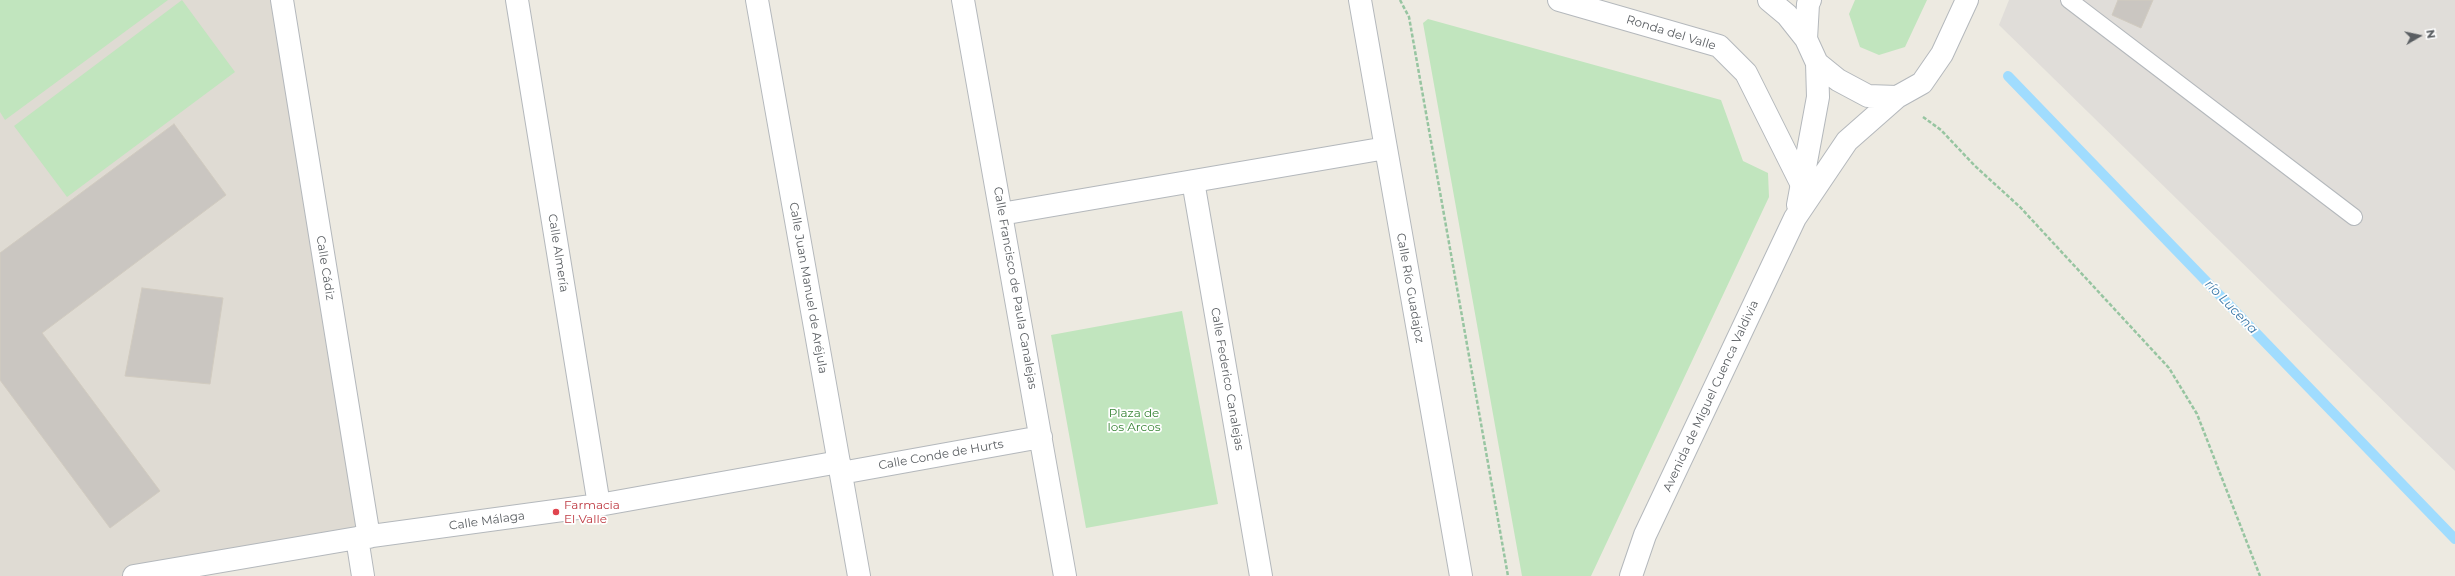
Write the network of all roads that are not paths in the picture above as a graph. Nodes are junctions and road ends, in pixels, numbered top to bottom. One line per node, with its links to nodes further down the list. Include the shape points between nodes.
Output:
1 (282, 0): 23 (street, Calle Cádiz)
2 (517, 0): 22 (street, Calle Almería)
3 (757, 0): 21 (street, Calle Juan Manuel de Aréjula)
4 (963, 0): 17 (street, Calle Francisco de Paula Canalejas)
5 (1360, 0): 14 (street, Calle Río Guadajoz)
6 (1559, 0): 16 (street, Ronda del Valle, via 1719,46 1746,74)
7 (1769, 0): 11 (street, via 1787,15)
8 (1810, 0): 11 (street)
9 (1967, 0): 13 (street, Avenida de Miguel Cuenca Valdivia, via 1942,54 1922,83)
10 (2069, 0): 18 (lane)
11 (1806, 39): 12 (street)
12 (1817, 63): 13 (street, via 1838,80 1868,96); 16 (street, Avenida de Miguel Cuenca Valdivia, via 1818,97)
13 (1897, 97): 19 (street, Avenida de Miguel Cuenca Valdivia, via 1847,141)
14 (1386, 148): 15 (street); 29 (street, Calle Río Guadajoz)
15 (1193, 181): 17 (street); 28 (street, Calle Federico Canalejas)
16 (1802, 185): 19 (street, Avenida de Miguel Cuenca Valdivia)
17 (1002, 214): 20 (street, Calle Francisco de Paula Canalejas)
18 (2354, 217)
19 (1795, 218): 30 (street, Avenida de Miguel Cuenca Valdivia, via 1645,535)
20 (1041, 437): 21 (street, Calle Conde de Hurts); 27 (street, Calle Francisco de Paula Canalejas)
21 (840, 468): 22 (street, Calle Málaga); 26 (street, Calle Juan Manuel de Aréjula)
22 (599, 505): 23 (street, Calle Málaga)
23 (363, 538): 24 (street, Calle Málaga); 25 (street, Calle Cádiz)
24 (134, 576)
25 (363, 576)
26 (859, 576)
27 (1065, 576)
28 (1262, 576)
29 (1461, 576)
30 (1630, 576)

